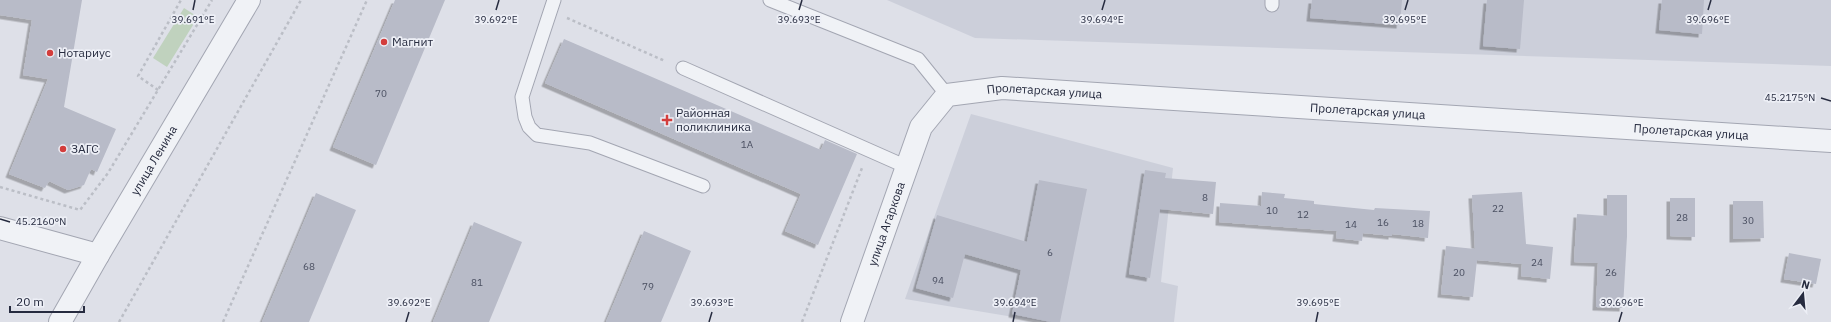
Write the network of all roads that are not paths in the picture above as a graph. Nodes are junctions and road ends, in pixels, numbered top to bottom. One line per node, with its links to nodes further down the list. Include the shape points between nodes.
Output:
1 (250, 0): 10 (street, улица Ленина)
2 (770, 0): 5 (lane, via 918,59)
3 (552, 5): 8 (lane, via 522,97 522,107 529,127 537,135 590,143)
4 (683, 68): 7 (lane)
5 (947, 95): 6 (street, Пролетарская улица, via 1002,88); 7 (street, улица Агаркова, via 921,127)
6 (1831, 141)
7 (907, 167): 12 (street, улица Агаркова)
8 (702, 186)
9 (0, 228): 10 (street)
10 (98, 255): 11 (street, улица Ленина)
11 (60, 322)
12 (852, 322)

